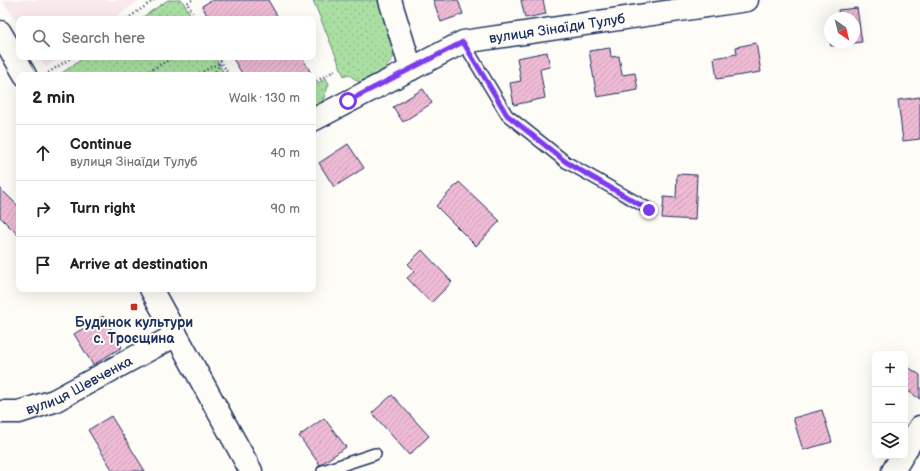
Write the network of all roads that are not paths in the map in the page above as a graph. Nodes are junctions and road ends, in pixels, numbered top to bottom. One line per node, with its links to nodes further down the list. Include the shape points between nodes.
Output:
1 (390, 0): 7 (street)
2 (747, 0): 4 (street, вулиця Зінаїди Тулуб)
3 (0, 32): 5 (street)
4 (463, 42): 7 (street, вулиця Зінаїди Тулуб); 10 (lane, via 507,115 566,162)
5 (16, 60)
6 (16, 60): 8 (street)
7 (411, 69): 9 (street, вулиця Зінаїди Тулуб)
8 (23, 72)
9 (316, 118)
10 (649, 210)
11 (153, 292): 12 (street)
12 (176, 335): 13 (street, вулиця Шевченка, via 54,401 19,412); 18 (street)
13 (0, 412)
14 (920, 427): 15 (street)
15 (908, 446)
16 (374, 454): 19 (lane)
17 (900, 459): 20 (street)
18 (250, 471)
19 (323, 471)
20 (893, 471)

